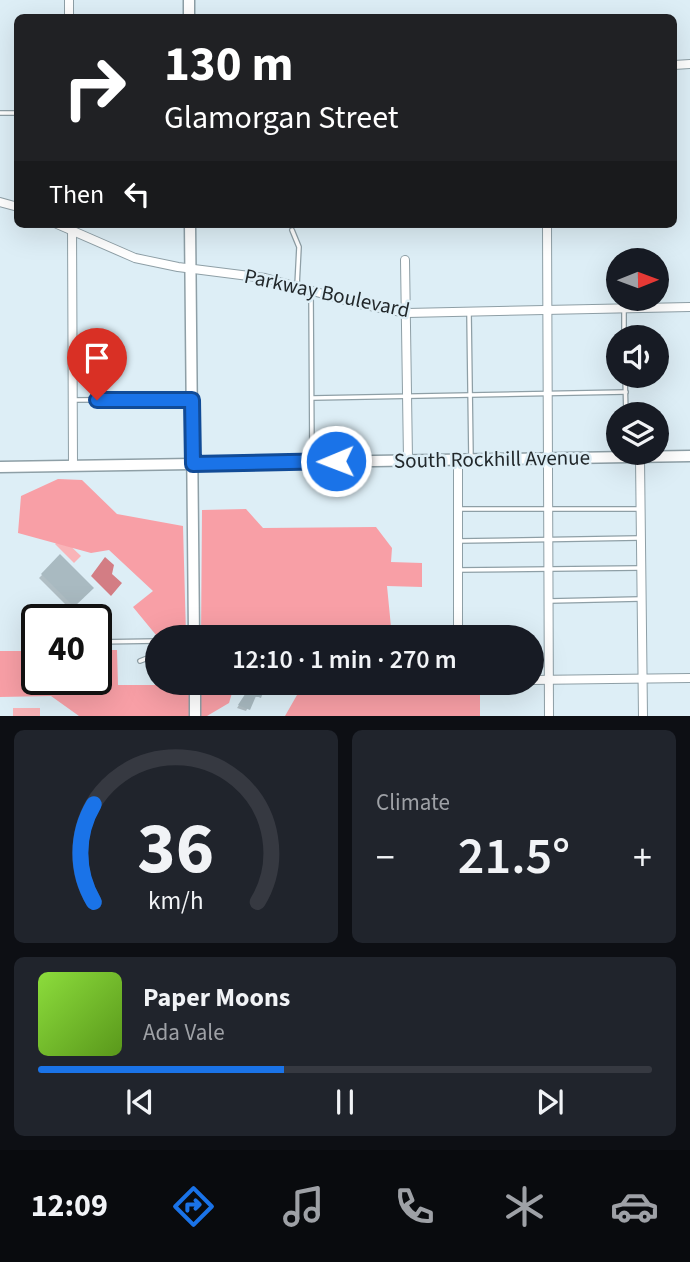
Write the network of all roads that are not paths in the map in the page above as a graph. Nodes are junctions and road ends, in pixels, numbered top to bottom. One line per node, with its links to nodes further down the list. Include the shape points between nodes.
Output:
1 (72, 228): 6 (street, Parkway Boulevard, via 135,258); 21 (street)
2 (190, 228): 6 (street)
3 (547, 228): 12 (street)
4 (292, 230): 7 (lane, via 299,243)
5 (405, 260): 13 (street)
6 (190, 268): 7 (street, Parkway Boulevard); 22 (street)
7 (297, 286): 8 (street, Parkway Boulevard)
8 (311, 290): 13 (street, Parkway Boulevard); 20 (lane)
9 (690, 307): 10 (street, Parkway Boulevard)
10 (669, 308)
11 (606, 310): 12 (street, Parkway Boulevard)
12 (547, 312): 14 (street, Parkway Boulevard); 17 (street)
13 (407, 313): 14 (street, Parkway Boulevard); 19 (street)
14 (469, 313): 18 (lane)
15 (626, 388): 16 (lane)
16 (626, 392): 17 (lane); 23 (lane)
17 (547, 393): 18 (lane); 27 (street)
18 (471, 395): 19 (lane); 30 (lane)
19 (407, 396): 20 (lane); 28 (street)
20 (313, 398): 31 (lane)
21 (72, 400): 22 (lane); 34 (street)
22 (192, 400): 32 (street)
23 (626, 402)
24 (669, 456): 25 (street, South Rockhill Avenue)
25 (690, 456)
26 (606, 457): 27 (street, South Rockhill Avenue)
27 (547, 459): 30 (street, South Rockhill Avenue); 36 (street)
28 (408, 460): 29 (street, South Rockhill Avenue); 31 (street, South Rockhill Avenue)
29 (458, 460): 30 (street, South Rockhill Avenue); 37 (street)
30 (471, 460)
31 (312, 462): 32 (street, South Rockhill Avenue)
32 (193, 464): 34 (street, South Rockhill Avenue); 47 (street)
33 (640, 465): 38 (street)
34 (73, 466): 35 (street, South Rockhill Avenue)
35 (0, 467)
36 (547, 508): 37 (lane); 38 (lane); 40 (street)
37 (458, 509): 41 (street)
38 (641, 509): 39 (street)
39 (641, 538): 40 (lane); 42 (street)
40 (548, 540): 41 (lane); 44 (street)
41 (458, 541): 43 (street)
42 (641, 568): 44 (lane); 45 (street)
43 (458, 570): 44 (lane); 48 (street)
44 (548, 570): 46 (street)
45 (642, 599): 46 (lane); 54 (street)
46 (548, 601): 56 (street)
47 (194, 625)
48 (458, 625)
49 (145, 641): 50 (lane)
50 (112, 642)
51 (145, 659): 52 (lane)
52 (140, 661)
53 (690, 678): 54 (street)
54 (643, 679): 56 (street); 60 (street)
55 (544, 680): 56 (street)
56 (548, 680): 59 (street)
57 (195, 695): 58 (street)
58 (195, 716)
59 (549, 716)
60 (643, 716)

